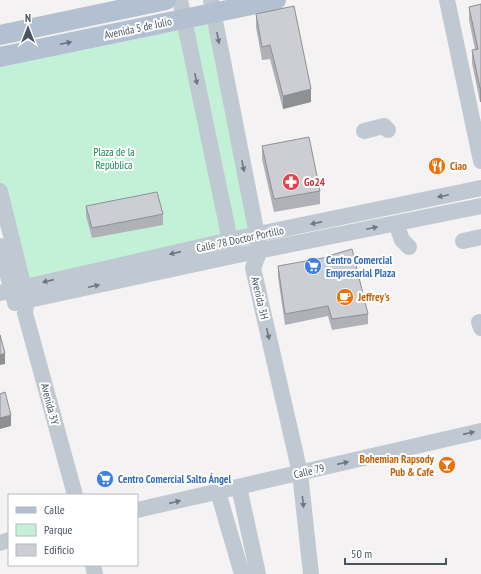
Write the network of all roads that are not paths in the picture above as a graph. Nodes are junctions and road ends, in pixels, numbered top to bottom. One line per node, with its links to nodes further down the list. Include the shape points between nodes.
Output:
1 (166, 0): 6 (main road, Avenida 5 de Julio)
2 (276, 0): 4 (main road, Avenida 5 de Julio)
3 (447, 0): 10 (street)
4 (212, 6): 5 (main road, Avenida 5 de Julio); 15 (street, one-way to 15)
5 (182, 9): 7 (main road, Avenida 5 de Julio, one-way to 5); 17 (street, one-way to 17)
6 (0, 35)
7 (0, 57)
8 (388, 130): 9 (street, via 384,126)
9 (364, 131)
10 (481, 161)
11 (481, 188): 15 (street, Calle 78 Doctor Portillo, one-way to 15)
12 (0, 191): 24 (street, Avenida 3Y)
13 (481, 206): 14 (street, Calle 78 Doctor Portillo)
14 (396, 223): 20 (street, via 402,240); 21 (street, Calle 78 Doctor Portillo, one-way to 14)
15 (256, 235): 17 (street, Calle 78 Doctor Portillo); 21 (street)
16 (481, 237): 18 (street)
17 (230, 240): 22 (street); 24 (street, Calle 78 Doctor Portillo, one-way to 24)
18 (463, 241)
19 (0, 246): 24 (street, Avenida 3Y)
20 (409, 247)
21 (260, 250): 22 (street, Calle 78 Doctor Portillo); 23 (street, Avenida 3H)
22 (234, 256): 23 (street); 24 (street, Calle 78 Doctor Portillo, one-way to 22)
23 (253, 268): 26 (street, Avenida 3H, one-way to 26)
24 (17, 298): 29 (street, Avenida 3Y)
25 (481, 430): 26 (street, Calle 79, one-way to 25)
26 (300, 473): 27 (street, Calle 79); 33 (street, Avenida 3H, one-way to 33)
27 (239, 487): 28 (street, Calle 79); 32 (street)
28 (218, 492): 30 (street, Calle 79, one-way to 28); 31 (street)
29 (75, 494)
30 (138, 510)
31 (242, 574)
32 (258, 574)
33 (311, 574)

